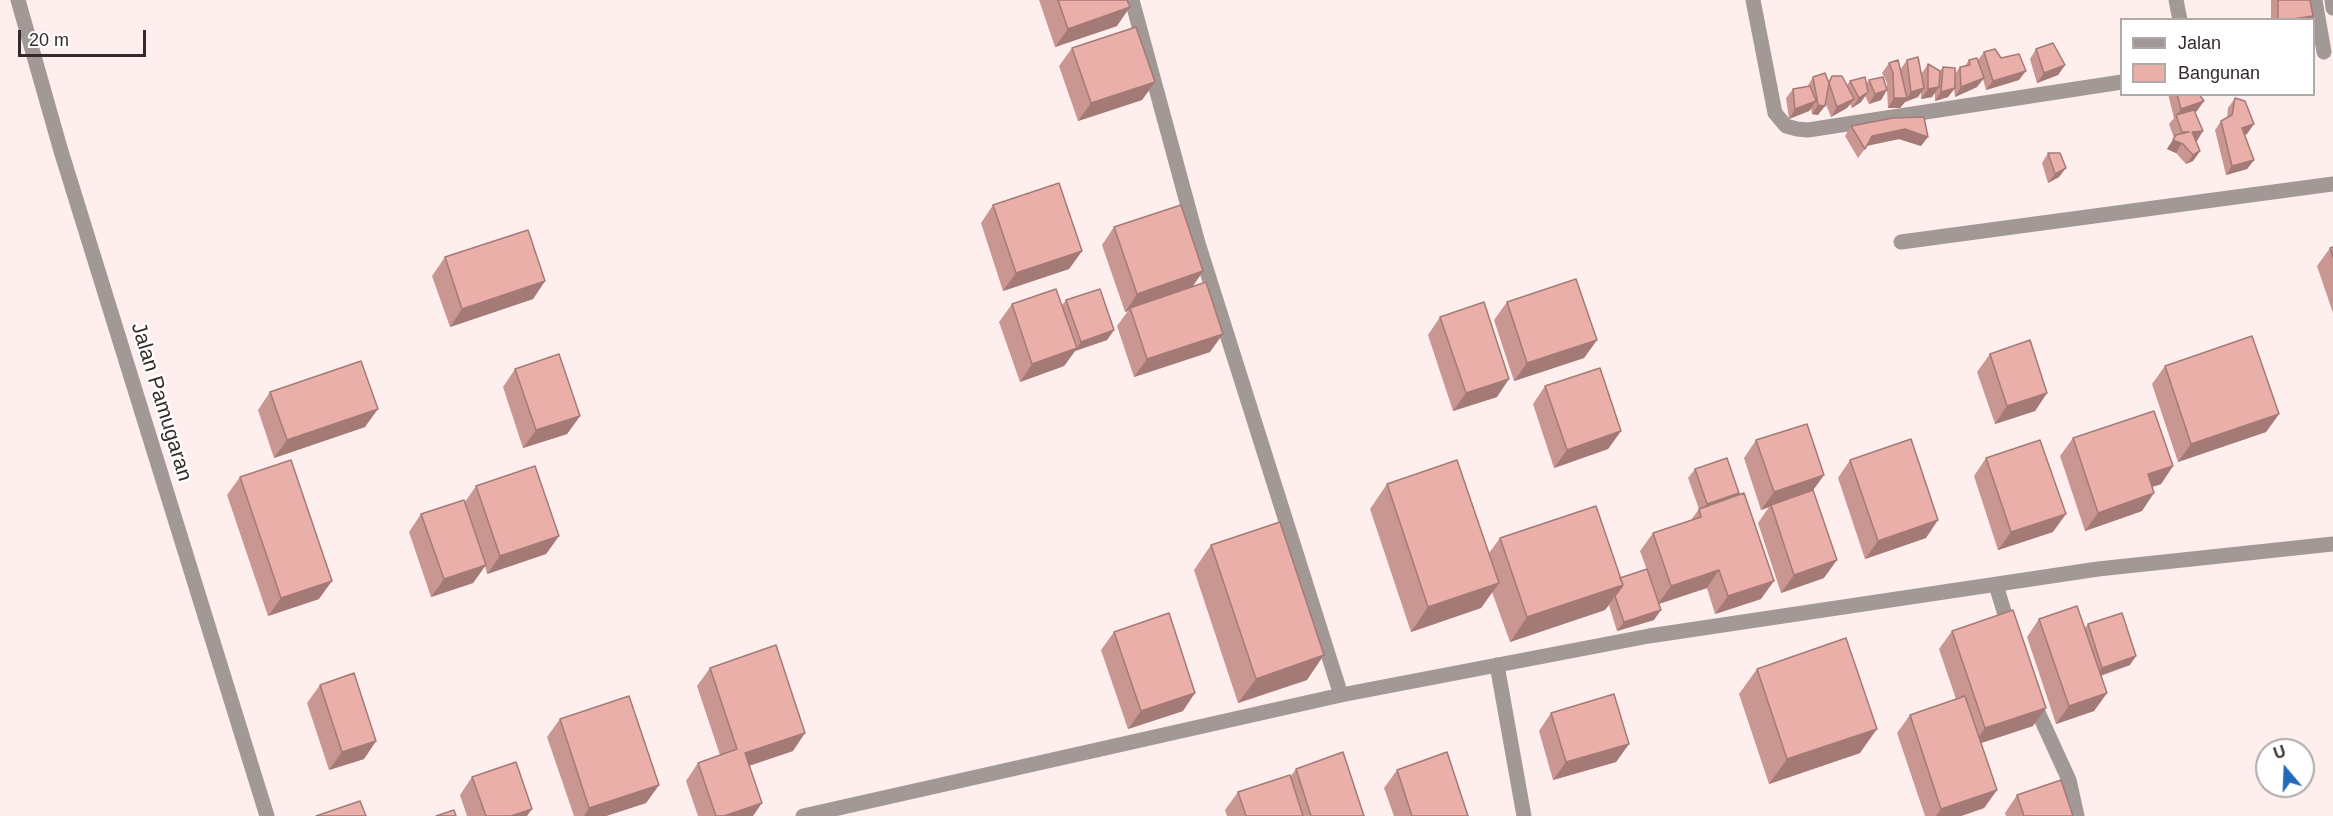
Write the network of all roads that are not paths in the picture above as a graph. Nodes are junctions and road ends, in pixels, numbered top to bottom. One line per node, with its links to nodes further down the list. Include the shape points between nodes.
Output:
1 (18, 0): 19 (street, Jalan Pamugaran)
2 (1132, 0): 18 (street, via 1198,243)
3 (1753, 0): 10 (street, via 1775,113 1786,126 1797,129)
4 (2176, 0): 8 (street)
5 (2315, 0): 9 (street)
6 (2332, 0): 7 (street)
7 (2333, 8)
8 (2180, 18)
9 (2323, 52)
10 (2120, 82)
11 (2333, 184): 12 (street)
12 (1901, 242)
13 (2333, 544): 14 (street, via 2098,569)
14 (1996, 585): 15 (street); 16 (street, via 1649,636)
15 (2015, 648)
16 (1497, 665): 18 (street); 21 (street)
17 (2025, 680): 22 (street, via 2068,780)
18 (1341, 695): 20 (street)
19 (267, 816)
20 (803, 816)
21 (1524, 816)
22 (2077, 816)

